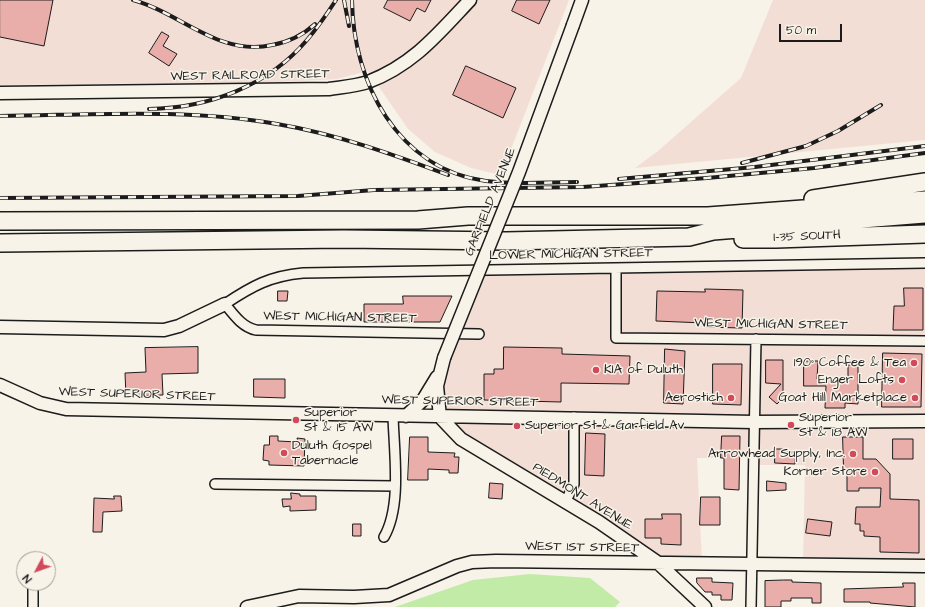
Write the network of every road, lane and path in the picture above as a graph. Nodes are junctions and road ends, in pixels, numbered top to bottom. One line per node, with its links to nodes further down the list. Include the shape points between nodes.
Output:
1 (470, 0): 3 (street, WEST RAILROAD STREET, via 421,52 386,74 363,83 329,89)
2 (582, 0): 19 (street, GARFIELD AVENUE, bridge)
3 (0, 93)
4 (925, 182): 7 (highway)
5 (925, 200): 7 (highway)
6 (925, 214): 10 (highway, via 714,231)
7 (708, 216): 8 (highway)
8 (0, 221)
9 (925, 234): 10 (highway, I-35 SOUTH, via 776,239)
10 (689, 237): 11 (highway, via 506,241 344,239)
11 (0, 243)
12 (925, 263): 13 (street, LOWER MICHIGAN STREET)
13 (616, 268): 14 (street, LOWER MICHIGAN STREET, via 285,274 263,281); 17 (street, WEST MICHIGAN STREET, via 616,338)
14 (225, 304): 15 (street, via 179,326 164,330); 16 (street, WEST MICHIGAN STREET, via 242,323 256,330)
15 (0, 327)
16 (479, 334)
17 (756, 339): 18 (street, WEST MICHIGAN STREET); 26 (street)
18 (925, 341)
19 (439, 373): 22 (street, via 423,400); 23 (street, GARFIELD AVENUE, via 437,386)
20 (0, 385): 21 (street, WEST SUPERIOR STREET, via 40,403 66,409)
21 (393, 416): 22 (street, WEST SUPERIOR STREET); 28 (street)
22 (406, 416): 23 (street, WEST SUPERIOR STREET)
23 (440, 417): 24 (street, WEST SUPERIOR STREET); 29 (street, PIEDMONT AVENUE, via 461,439)
24 (574, 418): 26 (street, WEST SUPERIOR STREET); 29 (street, via 574,484)
25 (925, 421): 26 (street, WEST SUPERIOR STREET)
26 (754, 422): 32 (street)
27 (214, 484): 28 (street)
28 (395, 486): 30 (street, via 393,519)
29 (565, 502): 31 (street, PIEDMONT AVENUE)
30 (384, 537)
31 (657, 562): 32 (street, WEST 1ST STREET); 36 (street, WEST 1ST STREET, via 472,562 440,572 389,595 299,596); 37 (street, PIEDMONT AVENUE)
32 (751, 564): 33 (street, WEST 1ST STREET); 38 (street)
33 (925, 566)
34 (33, 591): 35 (street)
35 (33, 607)
36 (248, 607)
37 (705, 607)
38 (751, 607)

